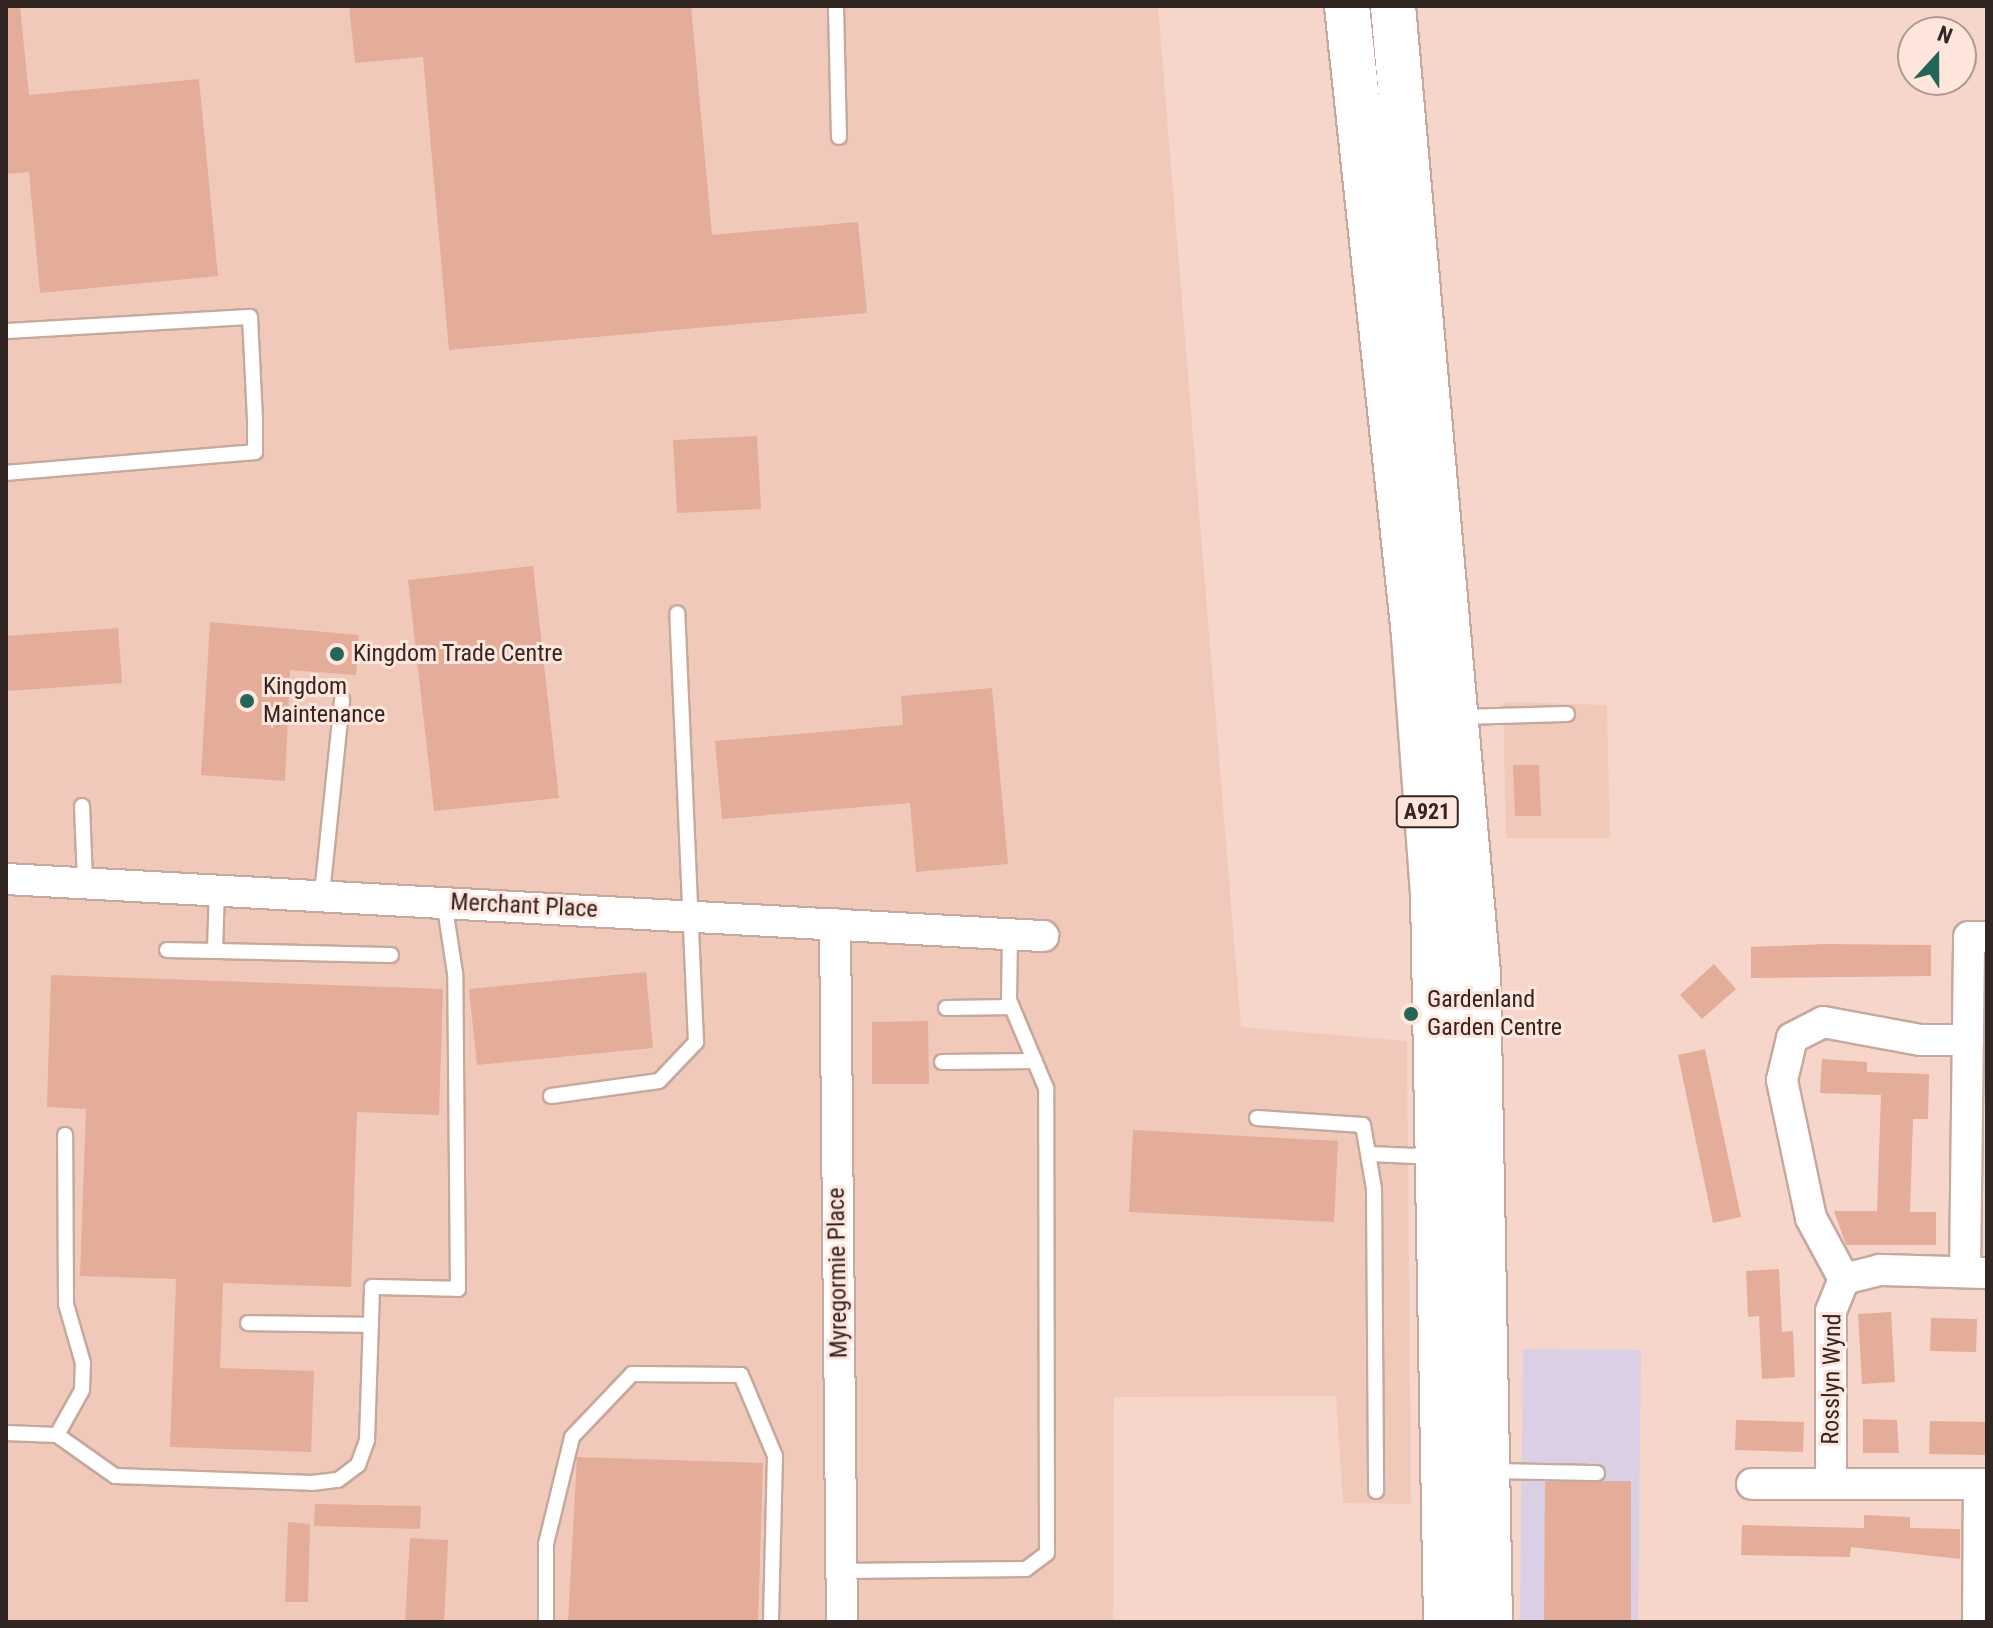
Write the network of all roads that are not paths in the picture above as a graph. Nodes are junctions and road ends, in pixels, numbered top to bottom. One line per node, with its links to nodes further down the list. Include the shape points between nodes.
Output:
1 (836, 6): 5 (lane)
2 (1327, 6): 6 (street)
3 (1347, 6): 6 (main road, A921)
4 (1393, 6): 12 (main road, A921)
5 (839, 137)
6 (1364, 154): 35 (main road, A921, via 1415,650)
7 (6, 331): 8 (lane, via 250,317 255,418 255,452)
8 (6, 473)
9 (677, 613): 19 (lane)
10 (342, 700): 17 (lane)
11 (1567, 714): 12 (lane)
12 (1461, 718): 43 (main road, A921, via 1479,990)
13 (82, 806): 15 (lane)
14 (6, 879): 15 (street, Merchant Place)
15 (85, 881): 16 (street, Merchant Place)
16 (217, 888): 17 (street, Merchant Place); 25 (lane)
17 (322, 894): 18 (street, Merchant Place)
18 (444, 901): 19 (street, Merchant Place); 40 (lane, via 455,973 458,1289 372,1287)
19 (693, 916): 20 (street, Merchant Place); 32 (lane, via 696,1042 659,1081)
20 (835, 924): 21 (street, Merchant Place); 49 (street, Myregormie Place)
21 (1010, 934): 22 (street, Merchant Place); 27 (lane)
22 (1043, 936)
23 (1978, 937): 29 (street)
24 (167, 950): 25 (lane)
25 (215, 951): 26 (lane)
26 (391, 955)
27 (1012, 1007): 28 (lane); 30 (lane)
28 (946, 1008)
29 (1968, 1040): 37 (street); 38 (street, via 1920,1040 1823,1022 1792,1038 1782,1080 1811,1218)
30 (1035, 1061): 31 (lane); 49 (lane, via 1046,1088 1047,1553 1026,1569)
31 (942, 1062)
32 (551, 1096)
33 (1257, 1118): 36 (lane, via 1363,1125)
34 (65, 1135): 42 (lane, via 66,1304 83,1363 82,1390)
35 (1427, 1143): 36 (lane); 53 (main road, A921, via 1442,1222)
36 (1370, 1154): 48 (lane)
37 (1976, 1272): 38 (street, via 1880,1270)
38 (1844, 1279): 45 (street, Rosslyn Wynd, via 1831,1311)
39 (248, 1323): 40 (lane)
40 (371, 1325): 42 (lane, via 367,1440 358,1465 338,1480 115,1476)
41 (6, 1433): 42 (lane)
42 (57, 1435)
43 (1490, 1471): 44 (lane); 54 (main road, A921)
44 (1597, 1473)
45 (1831, 1482): 46 (street); 47 (street)
46 (1752, 1484)
47 (1983, 1484): 55 (street)
48 (1376, 1491)
49 (841, 1571): 52 (street, Myregormie Place)
50 (546, 1622): 51 (lane, via 546,1544 572,1437 632,1374 741,1375 775,1456)
51 (771, 1622)
52 (842, 1622)
53 (1446, 1622)
54 (1490, 1622)
55 (1978, 1622)

